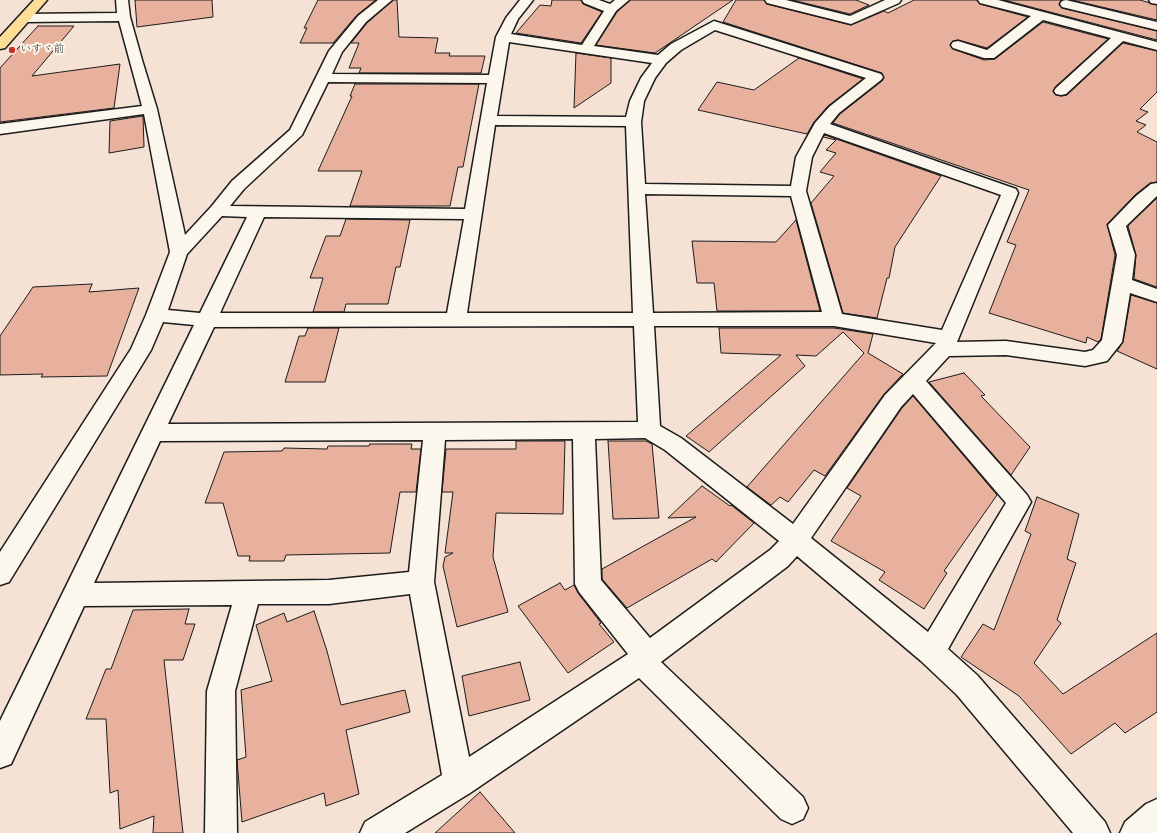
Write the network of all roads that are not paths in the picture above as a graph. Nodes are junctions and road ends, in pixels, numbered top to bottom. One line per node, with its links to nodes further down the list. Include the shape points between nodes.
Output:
1 (41, 0): 14 (main road)
2 (122, 0): 13 (street)
3 (386, 0): 23 (street, via 362,19 336,51)
4 (527, 0): 17 (street, via 512,18)
5 (588, 0): 11 (street)
6 (623, 0): 11 (street)
7 (771, 0): 8 (street, via 851,20)
8 (895, 0)
9 (984, 0): 12 (street)
10 (1066, 4): 15 (street)
11 (611, 9): 21 (street)
12 (1041, 16): 16 (street); 18 (street, via 988,55)
13 (124, 17): 14 (street); 26 (street)
14 (25, 18): 19 (main road)
15 (1157, 26)
16 (1121, 36): 20 (street); 25 (street)
17 (503, 37): 21 (street); 24 (street)
18 (958, 45)
19 (0, 46)
20 (1157, 46)
21 (586, 49): 22 (street)
22 (661, 60): 28 (street, via 648,78 637,101); 29 (street, via 676,47 714,25 876,77 834,110)
23 (324, 78): 24 (street); 34 (street, via 298,132 238,185)
24 (495, 79): 27 (street)
25 (1061, 91)
26 (150, 109): 30 (street); 37 (street)
27 (488, 120): 28 (street); 36 (street)
28 (633, 122): 32 (street)
29 (820, 126): 33 (street, via 804,157); 45 (street, via 1010,193)
30 (0, 130)
31 (1157, 188): 38 (street, via 1117,225 1126,255)
32 (637, 189): 33 (street); 41 (street)
33 (798, 191): 42 (street)
34 (217, 212): 35 (street); 37 (street)
35 (258, 212): 36 (street); 43 (street)
36 (473, 214): 44 (street)
37 (179, 252): 40 (street)
38 (1122, 283): 39 (street); 45 (street, via 1112,342 1100,356 1085,359)
39 (1157, 296)
40 (156, 315): 43 (street); 52 (street, via 141,350)
41 (644, 319): 42 (street); 44 (street); 48 (street)
42 (834, 319): 45 (street)
43 (206, 320): 44 (street); 50 (street)
44 (456, 320)
45 (947, 343): 46 (street)
46 (913, 380): 51 (street, via 893,401); 56 (street, via 1019,502)
47 (584, 430): 48 (street); 49 (street); 57 (street, via 588,584)
48 (649, 430): 51 (street, via 673,444)
49 (435, 431): 50 (street); 53 (street)
50 (153, 433): 55 (street)
51 (796, 540): 56 (street); 57 (street, via 779,558)
52 (0, 574)
53 (421, 582): 54 (street, via 329,592); 59 (street)
54 (248, 593): 55 (street); 62 (street, via 221,691)
55 (76, 595): 58 (street)
56 (931, 652): 64 (street, via 967,685)
57 (644, 658): 59 (street); 60 (street)
58 (0, 753)
59 (459, 782): 63 (street)
60 (792, 808)
61 (1157, 815): 65 (street)
62 (221, 833)
63 (376, 833)
64 (1094, 833)
65 (1136, 833)

